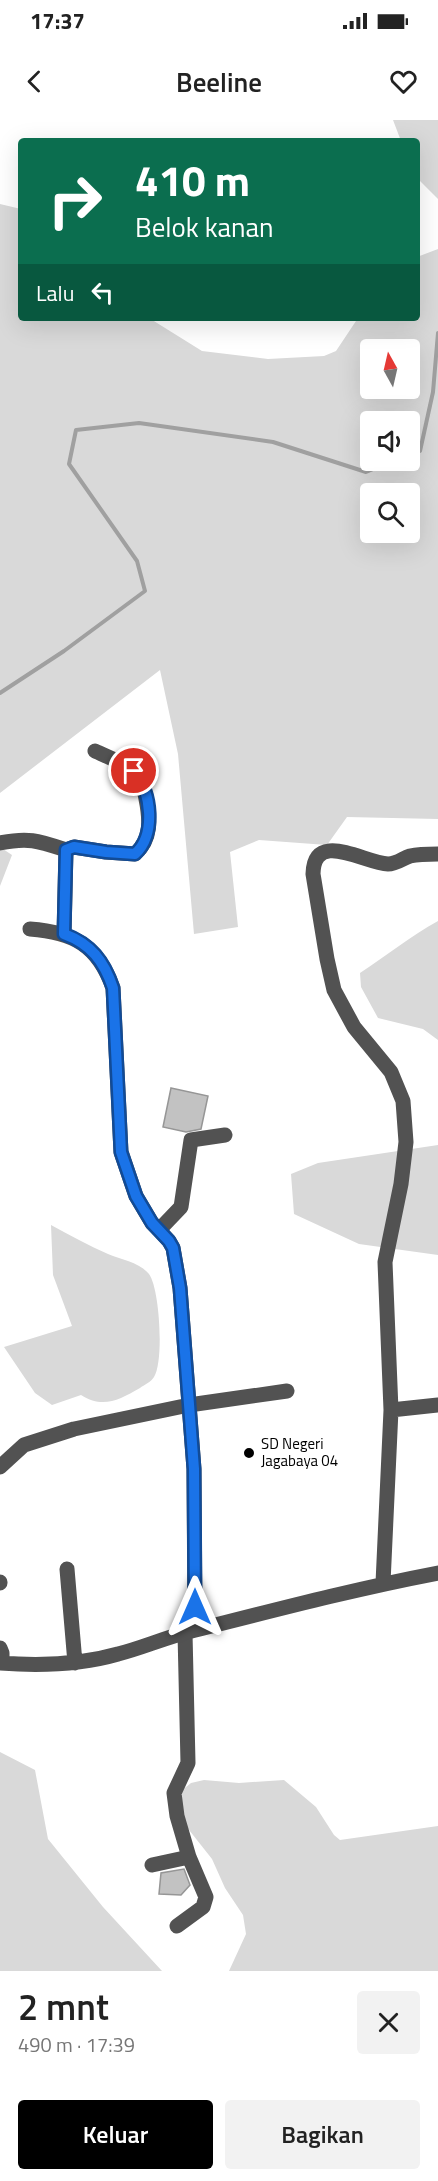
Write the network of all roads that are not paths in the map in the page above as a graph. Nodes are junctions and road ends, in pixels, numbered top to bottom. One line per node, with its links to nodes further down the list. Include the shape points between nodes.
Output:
1 (95, 751): 3 (street, via 139,776 151,823 143,847 135,854 74,847)
2 (0, 843): 3 (street, via 21,838)
3 (66, 850): 6 (street)
4 (438, 854): 12 (street, via 409,856 389,864 330,849 313,864 334,990 354,1027 392,1072 403,1101 406,1142 385,1262)
5 (30, 930): 6 (street)
6 (64, 934): 8 (street, via 90,948 108,973 113,988 121,1152 136,1196)
7 (225, 1135): 8 (street, via 191,1140 181,1207)
8 (159, 1230): 11 (street, via 173,1248 180,1288)
9 (287, 1391): 11 (street)
10 (438, 1405): 12 (street)
11 (189, 1406): 13 (street, via 74,1429 24,1445); 17 (street, via 194,1469)
12 (391, 1410): 16 (street)
13 (0, 1467)
14 (67, 1569): 19 (street)
15 (438, 1573): 16 (street)
16 (383, 1583): 17 (street)
17 (190, 1631): 19 (street); 20 (street, via 188,1763 174,1793)
18 (1, 1658): 19 (street, via 40,1665)
19 (75, 1663)
20 (189, 1857): 21 (street); 22 (street, via 206,1897 203,1907)
21 (152, 1865)
22 (177, 1926)

